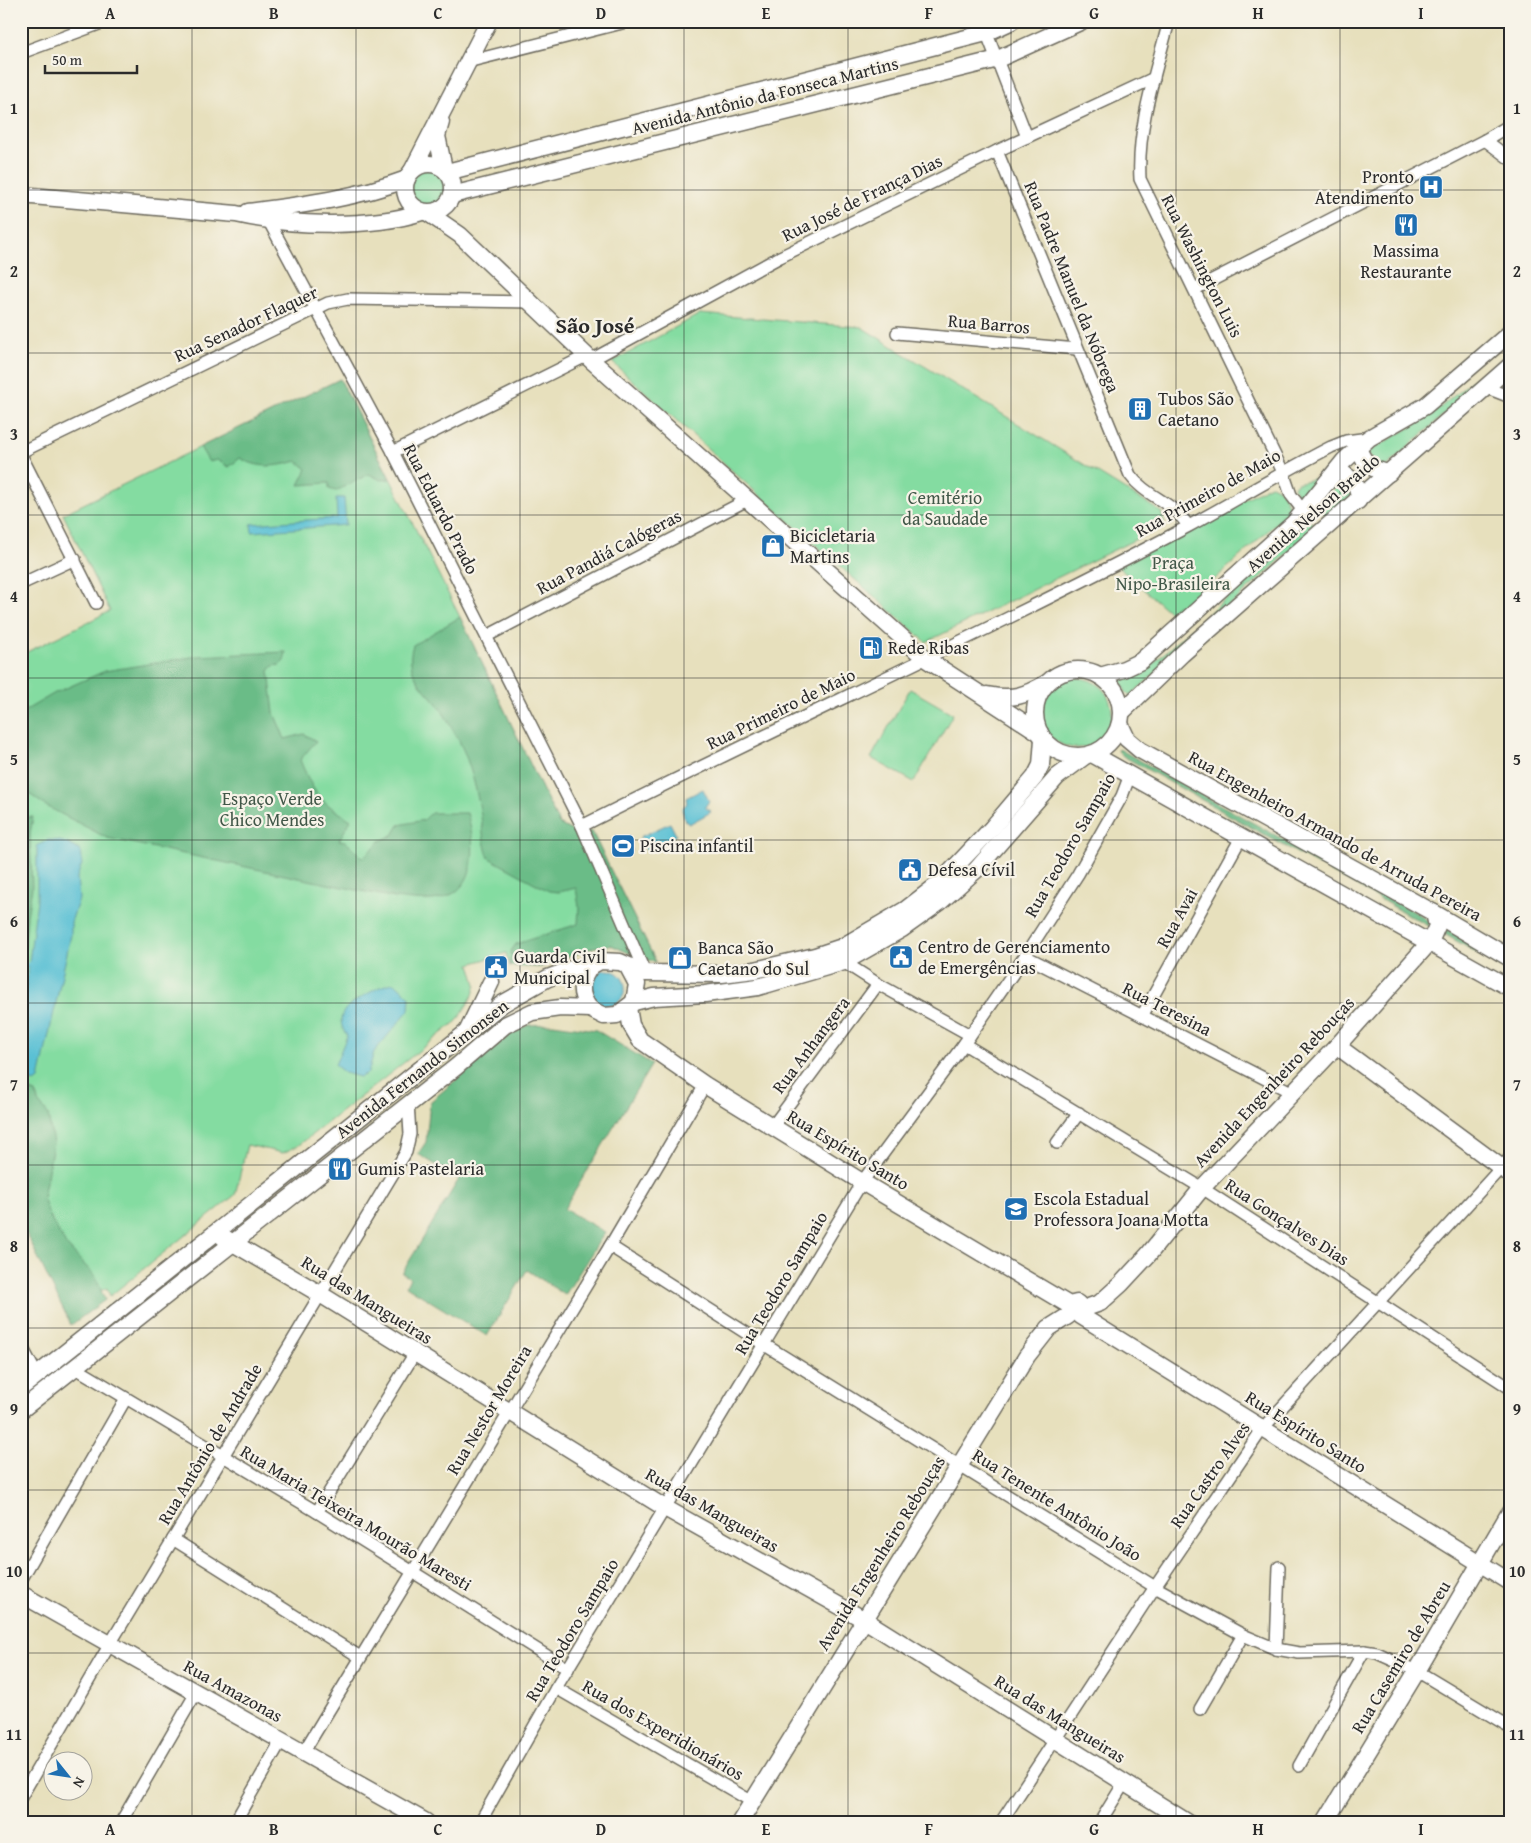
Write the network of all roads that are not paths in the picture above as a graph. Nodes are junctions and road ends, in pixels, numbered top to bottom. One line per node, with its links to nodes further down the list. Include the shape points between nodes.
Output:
1 (107, 21): 8 (street)
2 (489, 21): 10 (street)
3 (630, 21): 10 (street)
4 (1012, 21): 7 (street, Avenida Antônio da Fonseca Martins)
5 (1082, 21): 9 (street, Avenida Antônio da Fonseca Martins)
6 (1169, 21): 11 (street, Rua Washington Luis)
7 (984, 27): 9 (street); 18 (street, Avenida Antônio da Fonseca Martins)
8 (21, 52)
9 (998, 59): 14 (street); 21 (street, Avenida Antônio da Fonseca Martins)
10 (470, 61): 12 (street)
11 (1154, 78): 14 (street, Rua José de França Dias); 27 (street, Rua Washington Luis, via 1138,152 1140,179)
12 (444, 108): 18 (street, via 437,136); 19 (street)
13 (1510, 125): 15 (street)
14 (1027, 137): 16 (street, Rua José de França Dias)
15 (1485, 140): 17 (street); 27 (street)
16 (997, 151): 32 (street, Rua Padre Manuel da Nóbrega); 33 (street, Rua José de França Dias, via 780,257)
17 (1510, 159)
18 (445, 170): 19 (street, via 428,163 420,165); 21 (street, via 452,180)
19 (409, 175): 22 (street, via 391,185); 23 (street, via 405,191 408,200)
20 (21, 195): 24 (street)
21 (451, 197): 23 (street, via 441,209); 26 (street, via 451,214)
22 (311, 202): 24 (street); 25 (street)
23 (425, 213): 25 (street, via 381,222); 26 (street)
24 (266, 215): 25 (street); 29 (street, Rua Eduardo Prado)
25 (315, 222)
26 (460, 235): 28 (street)
27 (1195, 289): 42 (street, Rua Washington Luis)
28 (532, 302): 29 (street, Rua Senador Flaquer, via 348,299); 33 (street)
29 (315, 307): 39 (street, Rua Eduardo Prado); 40 (street, Rua Senador Flaquer)
30 (897, 333): 32 (street, Rua Barros)
31 (1510, 333): 34 (street, Avenida Nelson Braido)
32 (1077, 349): 48 (street, Rua Padre Manuel da Nóbrega, via 1130,475 1144,490 1178,512)
33 (588, 358): 39 (street, Rua José de França Dias); 44 (street)
34 (1466, 372): 35 (street, via 1479,369); 38 (street, Avenida Nelson Braido, via 1425,406)
35 (1508, 372): 36 (street, Avenida Nelson Braido)
36 (1487, 388): 37 (street); 43 (street, Avenida Nelson Braido)
37 (1510, 397)
38 (1364, 443): 41 (street, Avenida Nelson Braido); 42 (street, Rua Primeiro de Maio, via 1346,441); 43 (street, via 1362,458 1371,468)
39 (392, 452): 52 (street, Rua Eduardo Prado)
40 (21, 453): 49 (street)
41 (1337, 470): 45 (street, via 1354,481 1360,494); 46 (street, Avenida Nelson Braido)
42 (1283, 472): 46 (street, Rua Washington Luis, via 1291,495); 48 (street, Rua Primeiro de Maio)
43 (1389, 473): 45 (street, Avenida Nelson Braido)
44 (748, 499): 52 (street, Rua Pandiá Calógeras); 53 (street)
45 (1358, 500): 47 (street, Avenida Nelson Braido)
46 (1304, 512): 47 (street, via 1321,521); 54 (street, Avenida Nelson Braido, via 1141,661)
47 (1336, 521): 57 (street, Avenida Nelson Braido, via 1182,654)
48 (1188, 526): 53 (street, Rua Primeiro de Maio)
49 (75, 558): 50 (street); 51 (street)
50 (21, 584)
51 (96, 603)
52 (486, 636): 61 (street, Rua Eduardo Prado)
53 (926, 659): 56 (street); 61 (street, Rua Primeiro de Maio)
54 (1100, 676): 55 (street, via 1074,670); 57 (street, via 1119,698)
55 (1050, 681): 56 (street, via 1012,698); 58 (street, via 1036,705 1036,720)
56 (982, 695): 58 (street)
57 (1121, 718): 59 (street, via 1108,745); 63 (street, Rua Engenheiro Armando de Arruda Pereira, via 1127,739 1140,750)
58 (1042, 736): 59 (street, via 1061,753); 65 (street, Avenida Fernando Simonsen, via 1041,765 1036,777 940,883 905,910 842,947)
59 (1089, 755): 60 (street); 68 (street, Avenida Fernando Simonsen, via 1057,777 976,870 940,902 902,930)
60 (1130, 775): 62 (street); 66 (street, Rua Teodoro Sampaio, via 1122,796 1078,874)
61 (582, 826): 71 (street, Rua Eduardo Prado)
62 (1242, 836): 64 (street); 77 (street, Rua Avai)
63 (1434, 913): 64 (street, Avenida Engenheiro Rebouças, via 1437,926); 67 (street, Rua Engenheiro Armando de Arruda Pereira)
64 (1430, 942): 74 (street); 80 (street, Avenida Engenheiro Rebouças)
65 (828, 951): 68 (street, Rua Gonçalves Dias); 71 (street, Avenida Fernando Simonsen, via 755,970 722,974)
66 (1025, 956): 77 (street, Rua Teresina); 79 (street, Rua Teodoro Sampaio)
67 (1510, 958)
68 (844, 962): 73 (street, Rua Gonçalves Dias); 75 (street, Avenida Fernando Simonsen, via 758,987 654,997)
69 (591, 966): 70 (street, Avenida Fernando Simonsen, via 610,960); 76 (street, via 584,975 581,989 584,1002); 78 (street, Avenida Fernando Simonsen, via 558,974 528,988 502,1004)
70 (628, 967): 71 (street, Avenida Fernando Simonsen); 75 (street, via 637,984)
71 (644, 973)
72 (490, 982): 78 (street)
73 (878, 984): 79 (street, Rua Gonçalves Dias); 85 (street, Rua Anhangera)
74 (1510, 988)
75 (631, 1005): 76 (street, Avenida Fernando Simonsen, via 617,1015 604,1016); 81 (street, Rua Espírito Santo, via 632,1025 640,1040)
76 (590, 1009): 83 (street, Avenida Fernando Simonsen, via 542,1009 519,1017)
77 (1142, 1016): 82 (street, Rua Teresina)
78 (467, 1033): 90 (street, Avenida Fernando Simonsen)
79 (967, 1039): 84 (street, Rua Gonçalves Dias); 88 (street, Rua Teodoro Sampaio)
80 (1337, 1046): 82 (street, Avenida Engenheiro Rebouças); 87 (street)
81 (705, 1085): 85 (street, Rua Espírito Santo); 92 (street, Rua Nestor Moreira)
82 (1293, 1093): 89 (street, Avenida Engenheiro Rebouças)
83 (408, 1103): 91 (street, Avenida Fernando Simonsen); 93 (street, Rua Antônio de Andrade, via 410,1134 406,1152)
84 (1079, 1113): 86 (street); 89 (street, Rua Gonçalves Dias)
85 (772, 1127): 88 (street, Rua Espírito Santo)
86 (1057, 1143)
87 (1507, 1166): 94 (street, Rua Castro Alves)
88 (862, 1182): 95 (street, Rua Espírito Santo); 97 (street, Rua Teodoro Sampaio)
89 (1202, 1188): 94 (street, Rua Gonçalves Dias); 95 (street, Avenida Engenheiro Rebouças, via 1121,1284 1100,1303)
90 (217, 1233): 91 (street, Rua das Mangueiras); 100 (street, Avenida Fernando Simonsen)
91 (232, 1242): 93 (street, Rua das Mangueiras); 99 (street, Avenida Fernando Simonsen)
92 (610, 1246): 97 (street, Rua Tenente Antônio João); 105 (street, Rua Nestor Moreira)
93 (320, 1294): 98 (street, Rua das Mangueiras); 107 (street, Rua Antônio de Andrade)
94 (1380, 1302): 102 (street, Rua Gonçalves Dias); 106 (street, Rua Castro Alves)
95 (1075, 1311): 106 (street, Rua Espírito Santo); 108 (street, Avenida Engenheiro Rebouças, via 1040,1337)
96 (21, 1344): 100 (street)
97 (765, 1346): 108 (street, Rua Tenente Antônio João); 109 (street, Rua Teodoro Sampaio)
98 (415, 1353): 105 (street, Rua das Mangueiras); 110 (street)
99 (74, 1367): 103 (street, Rua Maria Teixeira Mourão Maresti); 104 (street, Avenida Fernando Simonsen)
100 (38, 1375): 101 (street, Avenida Fernando Simonsen)
101 (21, 1388)
102 (1510, 1388)
103 (125, 1400): 107 (street, Rua Maria Teixeira Mourão Maresti); 116 (street)
104 (21, 1410)
105 (508, 1410): 109 (street, Rua das Mangueiras); 115 (street, Rua Nestor Moreira)
106 (1263, 1428): 113 (street, Rua Espírito Santo); 118 (street, Rua Castro Alves)
107 (223, 1457): 110 (street, Rua Maria Teixeira Mourão Maresti); 112 (street, Rua Antônio de Andrade)
108 (959, 1465): 118 (street, Rua Tenente Antônio João); 120 (street, Avenida Engenheiro Rebouças)
109 (666, 1508): 120 (street, Rua das Mangueiras); 126 (street, Rua Teodoro Sampaio)
110 (317, 1512): 115 (street, Rua Maria Teixeira Mourão Maresti)
111 (1510, 1512): 113 (street, Rua Casemiro de Abreu)
112 (173, 1539): 122 (street, Rua Antônio de Andrade); 125 (street)
113 (1480, 1564): 117 (street, Rua Espírito Santo); 127 (street, Rua Casemiro de Abreu)
114 (1279, 1567): 123 (street)
115 (412, 1572): 125 (street, Rua Nestor Moreira); 126 (street, Rua Maria Teixeira Mourão Maresti)
116 (21, 1580)
117 (1510, 1582)
118 (1155, 1587): 121 (street, Rua Tenente Antônio João); 132 (street, Rua Castro Alves)
119 (21, 1594): 122 (street, Rua Amazonas)
120 (863, 1619): 132 (street, Rua das Mangueiras); 138 (street, Avenida Engenheiro Rebouças)
121 (1243, 1635): 123 (street, Rua Tenente Antônio João); 130 (street)
122 (110, 1644): 129 (street, Rua Amazonas); 137 (street, Rua Antônio de Andrade)
123 (1276, 1649): 124 (street, Rua Tenente Antônio João, via 1299,1654)
124 (1364, 1651): 127 (street, Rua Tenente Antônio João, via 1387,1656); 135 (street)
125 (360, 1658): 134 (street, Rua Nestor Moreira)
126 (568, 1669): 128 (street, Rua Teodoro Sampaio)
127 (1417, 1671): 131 (street, Rua Tenente Antônio João); 147 (street, Rua Casemiro de Abreu)
128 (556, 1688): 138 (street, Rua dos Experidionários); 142 (street, Rua Teodoro Sampaio)
129 (196, 1693): 133 (street, Rua Amazonas); 139 (street)
130 (1200, 1708)
131 (1510, 1727)
132 (1056, 1739): 136 (street, Rua das Mangueiras); 144 (street, Rua Castro Alves)
133 (281, 1740): 134 (street, Rua Amazonas); 140 (street)
134 (303, 1752): 141 (street, Rua Amazonas)
135 (1299, 1766)
136 (1124, 1783): 145 (street); 146 (street, Rua das Mangueiras)
137 (21, 1797)
138 (752, 1802): 143 (street, Avenida Engenheiro Rebouças)
139 (121, 1822)
140 (235, 1822)
141 (426, 1822)
142 (480, 1822)
143 (740, 1822)
144 (1001, 1822)
145 (1100, 1822)
146 (1187, 1822)
147 (1325, 1822)

